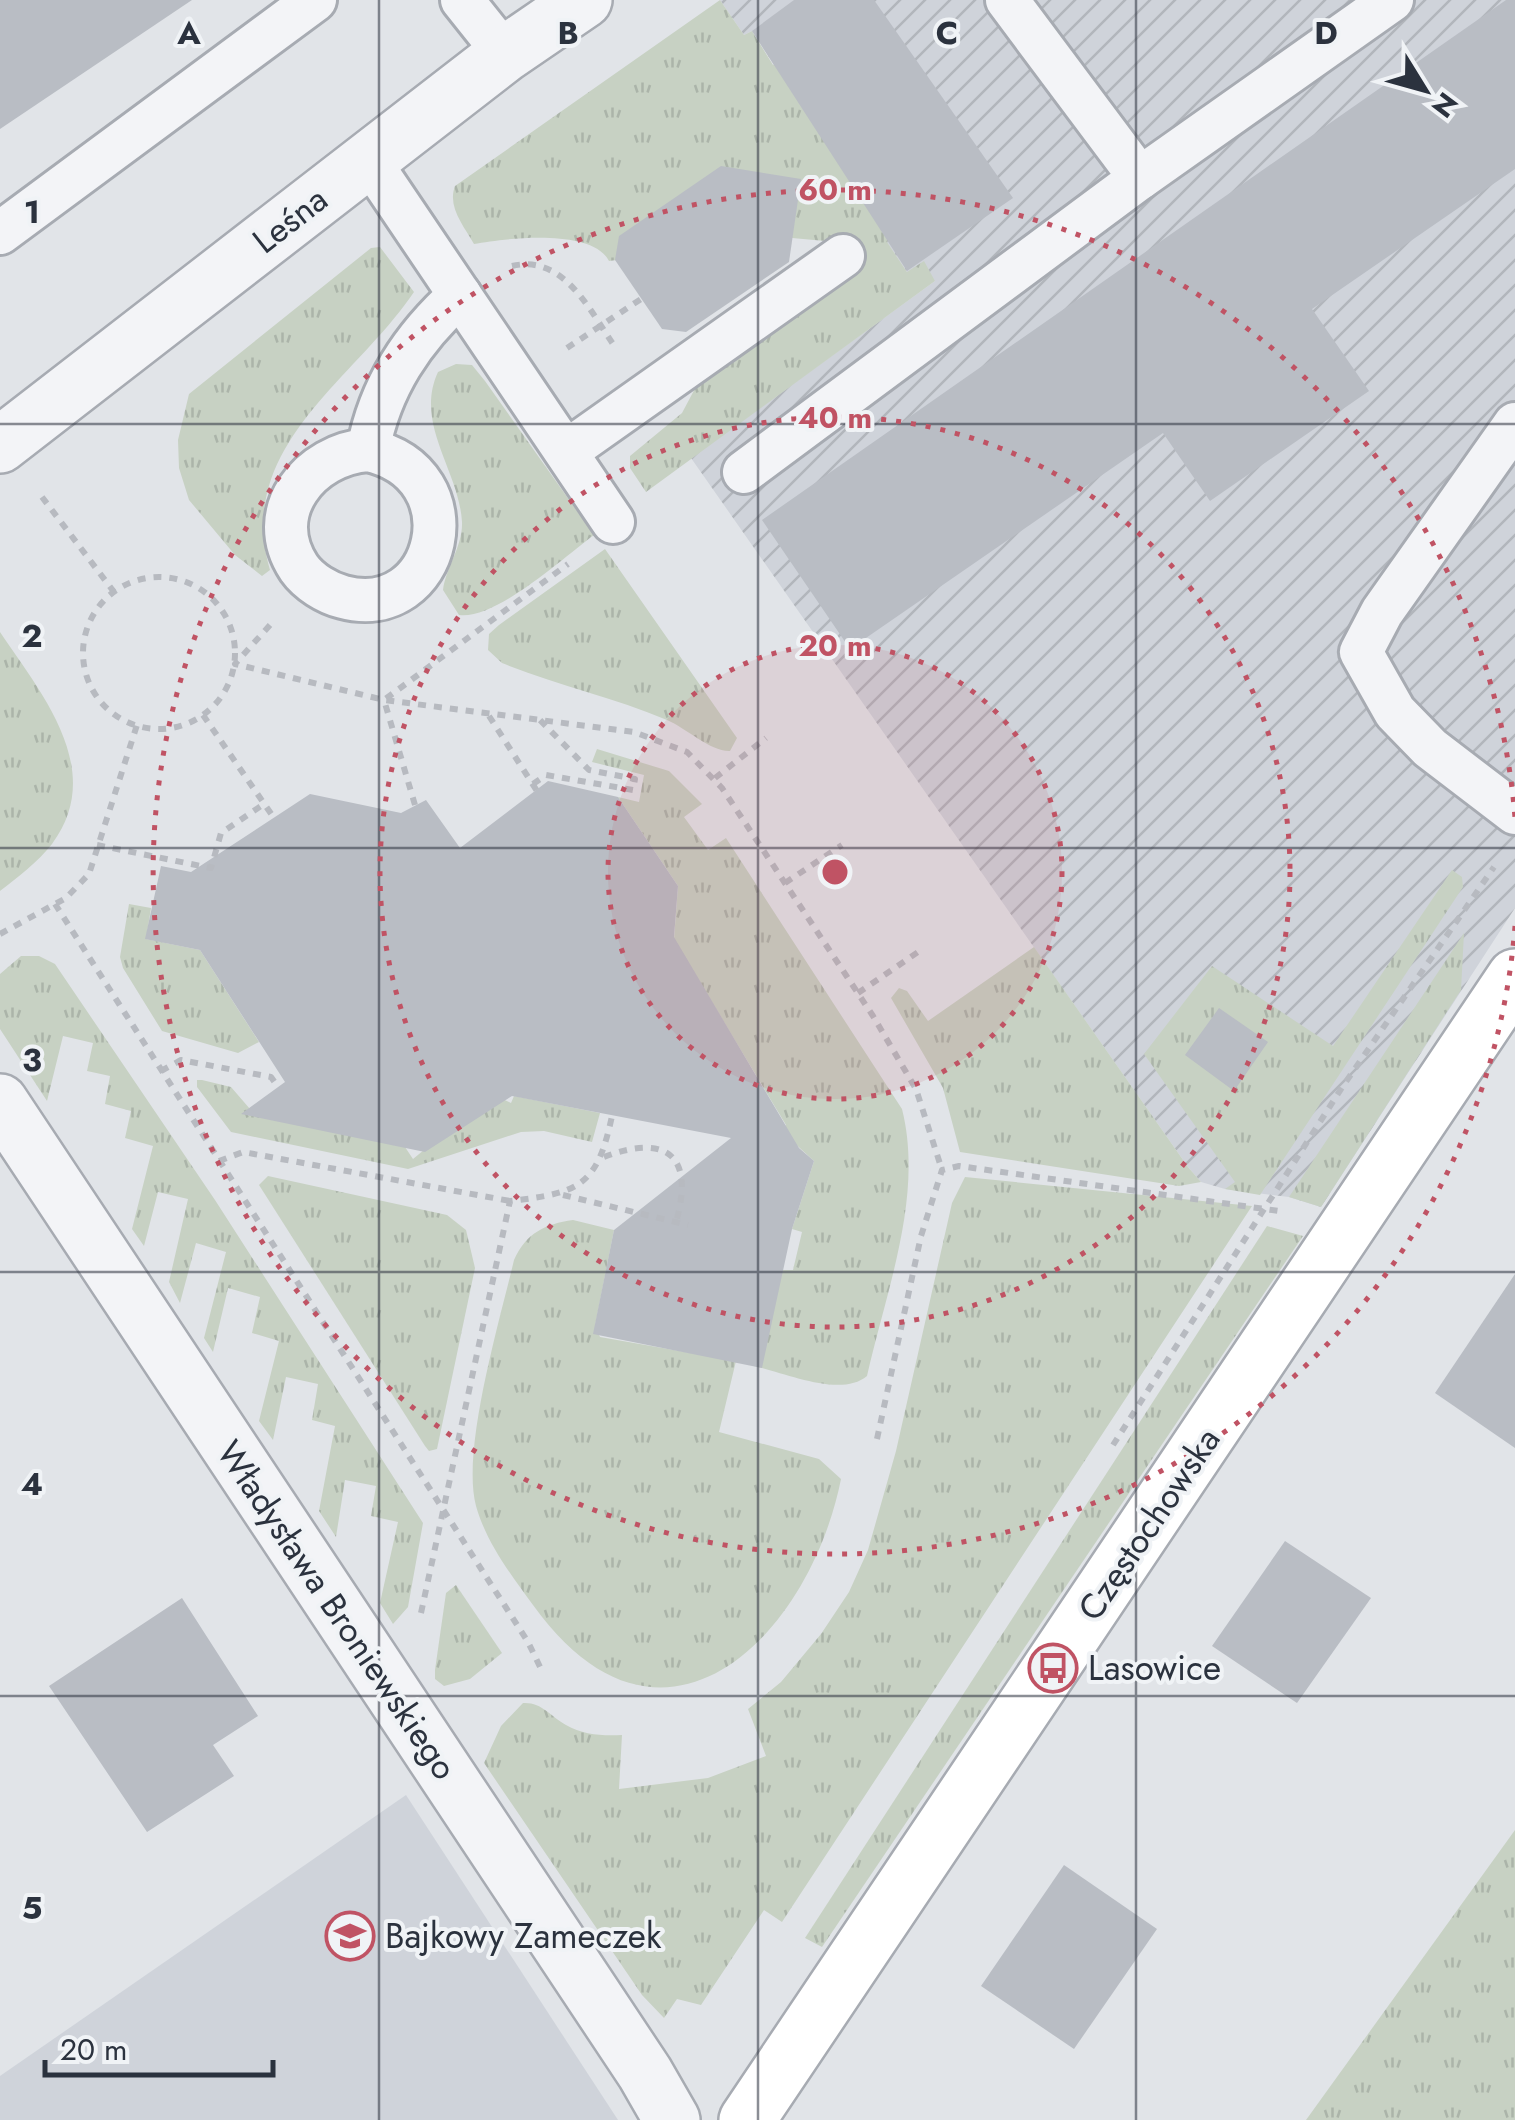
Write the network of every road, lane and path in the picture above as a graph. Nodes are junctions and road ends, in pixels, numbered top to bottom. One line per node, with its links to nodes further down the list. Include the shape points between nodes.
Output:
1 (315, 0): 9 (lane)
2 (462, 0): 6 (lane)
3 (584, 0): 6 (street, Leśna)
4 (1007, 0): 8 (lane)
5 (1392, 0): 8 (lane)
6 (505, 54): 7 (street, Leśna)
7 (368, 160): 11 (lane); 17 (street, Leśna)
8 (1140, 178): 20 (lane)
9 (0, 234)
10 (843, 256): 15 (lane)
11 (460, 295): 13 (path, via 500,269 532,264 569,282); 14 (lane); 18 (lane, via 398,366 376,407)
12 (642, 300): 13 (path)
13 (601, 326): 14 (path); 15 (path)
14 (518, 381): 19 (lane)
15 (648, 394): 19 (lane)
16 (1515, 424): 37 (lane, via 1361,652 1394,712)
17 (0, 445)
18 (368, 450): 23 (lane, via 337,455 312,470 292,498 287,535 297,565); 23 (lane, via 414,473 428,491 436,517 429,556 405,586 375,598 336,595)
19 (567, 451): 22 (lane)
20 (744, 472)
21 (34, 487): 25 (path)
22 (613, 522)
23 (310, 579): 26 (path)
24 (546, 580): 27 (path)
25 (114, 592): 26 (path, via 162,576 209,594 234,638); 31 (path, via 93,613 83,642 84,671 97,698)
26 (235, 664): 27 (path); 28 (path, via 228,687)
27 (384, 700): 29 (path); 35 (path)
28 (203, 715): 31 (path, via 171,728); 34 (path)
29 (488, 715): 30 (path); 30 (path, via 535,787 546,775 633,790 635,779 589,770)
30 (538, 718): 33 (path, via 634,732 687,752)
31 (137, 725): 38 (path)
32 (766, 738): 33 (path)
33 (715, 778): 40 (path)
34 (264, 804): 36 (path); 38 (path, via 221,832 211,868)
35 (415, 806)
36 (274, 818)
37 (1510, 833): 55 (path)
38 (98, 845): 41 (path, via 90,874)
39 (842, 845): 40 (path)
40 (785, 882): 45 (path)
41 (55, 904): 42 (path); 46 (path)
42 (0, 934)
43 (918, 952): 45 (path)
44 (1515, 976): 65 (street, Częstochowska)
45 (858, 994): 52 (path, via 916,1089)
46 (161, 1071): 47 (path, via 181,1060 271,1077); 51 (path)
47 (278, 1087)
48 (0, 1102): 63 (street, Władysława Broniewskiego)
49 (612, 1116): 50 (path)
50 (603, 1157): 53 (path, via 594,1174); 57 (path, via 646,1145 666,1150 682,1181)
51 (219, 1161): 54 (path, via 242,1152); 61 (path)
52 (942, 1170): 55 (path, via 959,1166); 59 (path)
53 (562, 1195): 54 (path); 57 (path)
54 (510, 1200): 61 (path)
55 (1264, 1207): 56 (path); 60 (path)
56 (1282, 1212)
57 (676, 1222): 58 (path)
58 (688, 1225)
59 (877, 1439)
60 (1108, 1452)
61 (444, 1510): 62 (path); 63 (path, via 412,1654)
62 (542, 1673)
63 (381, 1675): 64 (street, Władysława Broniewskiego)
64 (672, 2120)
65 (747, 2120)

